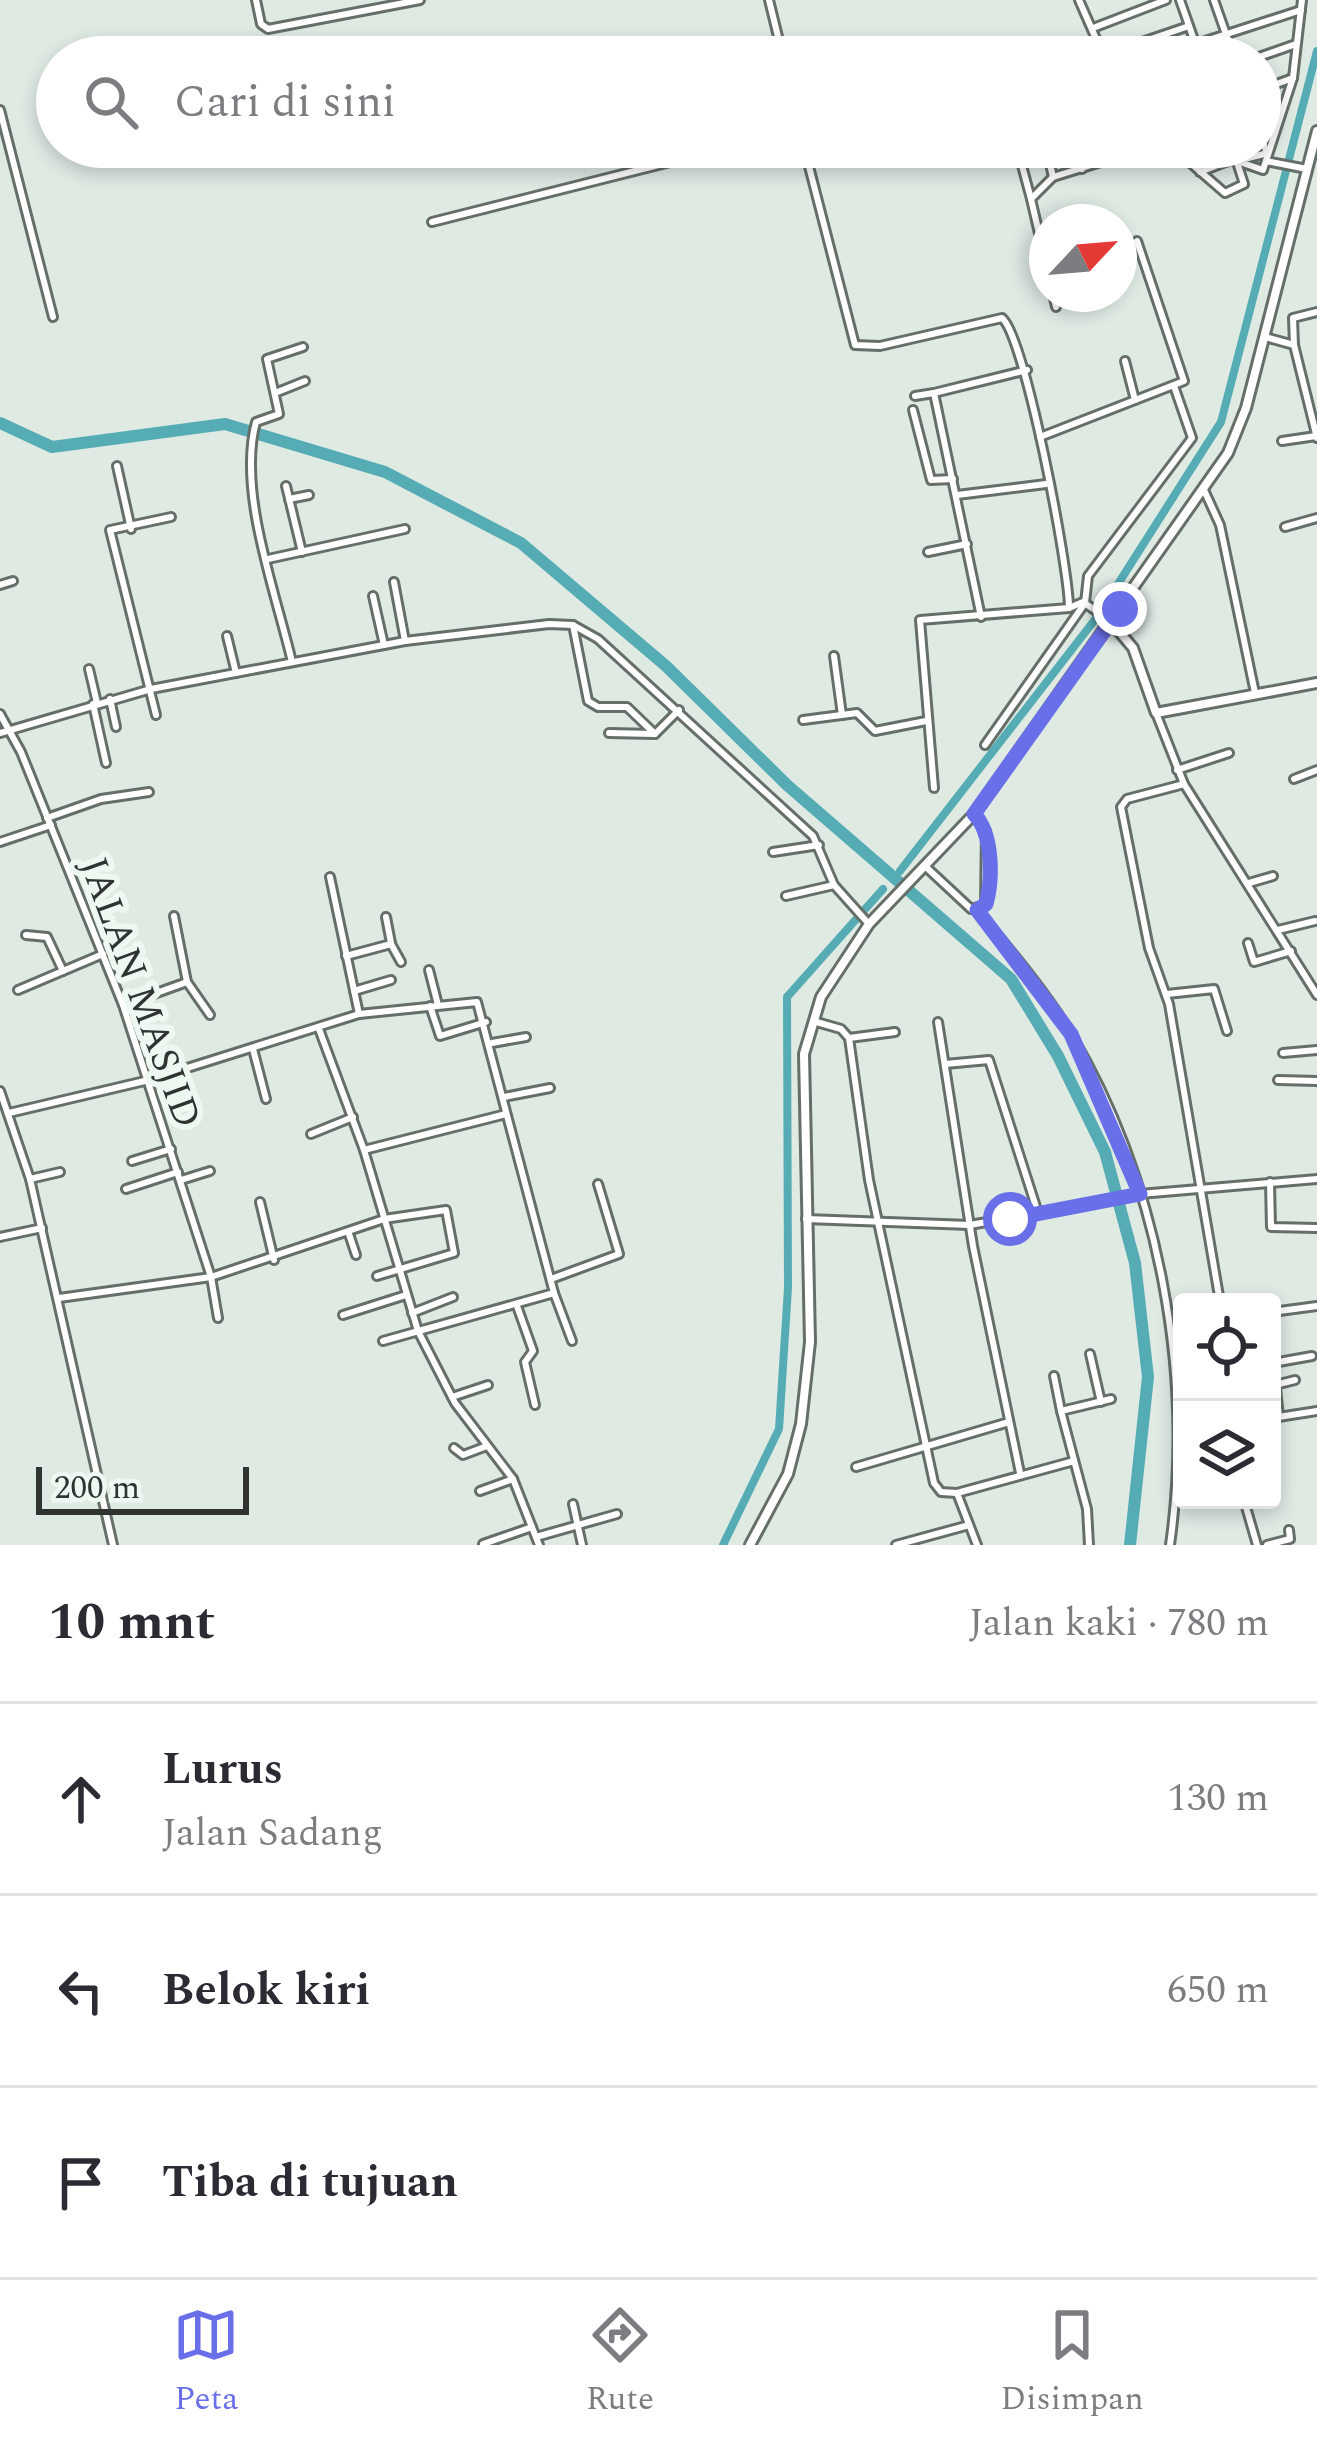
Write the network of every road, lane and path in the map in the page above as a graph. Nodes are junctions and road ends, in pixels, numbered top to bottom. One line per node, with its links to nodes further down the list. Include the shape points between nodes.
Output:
1 (256, 0): 2 (street, via 268,29)
2 (420, 0)
3 (769, 0): 13 (street)
4 (1079, 0): 11 (street)
5 (1166, 0): 11 (street)
6 (1180, 0): 10 (street)
7 (1215, 0): 12 (street)
8 (1302, 0): 9 (street)
9 (1300, 10): 12 (street); 18 (street)
10 (1190, 26): 15 (street); 16 (street)
11 (1093, 28): 14 (street)
12 (1226, 34): 17 (street)
13 (778, 36)
14 (1096, 36)
15 (1161, 36)
16 (1193, 36)
17 (1223, 36)
18 (1296, 44): 19 (street); 20 (street)
19 (1281, 49)
20 (1293, 78): 21 (street); 23 (street)
21 (1281, 82)
22 (0, 110): 42 (street)
23 (1281, 116)
24 (1317, 131): 33 (street)
25 (1281, 161): 33 (street)
26 (647, 168): 39 (street)
27 (809, 168): 47 (street, via 852,342 866,348 1006,319)
28 (1023, 168): 37 (street)
29 (1052, 168): 36 (street)
30 (1196, 168): 35 (street)
31 (1212, 168): 35 (street)
32 (1239, 168): 35 (street, via 1244,184 1225,193)
33 (1305, 168): 43 (street)
34 (1082, 169): 36 (street)
35 (1200, 172)
36 (1054, 177): 37 (street)
37 (1031, 199): 38 (street)
38 (1032, 204)
39 (432, 222)
40 (1137, 242): 49 (street, via 1185,374)
41 (1317, 312): 44 (street, via 1293,318)
42 (53, 317)
43 (1265, 337): 44 (street); 63 (street, via 1238,432)
44 (1294, 345): 53 (street)
45 (303, 347): 50 (street, via 267,359)
46 (1125, 361): 54 (street)
47 (1027, 370): 51 (street); 57 (street)
48 (305, 381): 50 (street)
49 (1174, 386): 54 (street); 81 (street, via 1192,436 1088,576)
50 (275, 393): 75 (street, via 278,416 255,425 251,482)
51 (934, 393): 52 (street); 60 (street)
52 (915, 396)
53 (1312, 399): 56 (street)
54 (1135, 400): 57 (street)
55 (913, 410): 60 (street, via 931,480)
56 (1317, 437): 58 (street)
57 (1039, 438): 61 (street)
58 (1282, 441)
59 (117, 466): 71 (street)
60 (953, 479): 65 (street)
61 (1046, 484): 65 (street); 79 (street)
62 (286, 486): 66 (street)
63 (1204, 490): 84 (street); 95 (street, via 1220,525)
64 (309, 495): 66 (street)
65 (958, 495): 72 (street)
66 (289, 499): 73 (street)
67 (171, 517): 71 (street)
68 (1317, 518): 69 (street)
69 (1286, 527)
70 (405, 529): 73 (street)
71 (130, 530): 94 (street, via 110,532)
72 (967, 544): 74 (street); 83 (street)
73 (302, 552): 75 (street)
74 (928, 552)
75 (268, 560): 90 (street)
76 (13, 581): 78 (street)
77 (394, 582): 87 (street)
78 (0, 585)
79 (1069, 591): 81 (street); 82 (street)
80 (373, 596): 88 (street)
81 (1085, 603): 82 (street); 84 (street); 109 (street)
82 (1069, 608): 83 (street)
83 (981, 617): 104 (street, via 920,620)
84 (1110, 620): 99 (street, via 1129,641); 118 (street)
85 (573, 626): 87 (street); 98 (street); 108 (street, via 588,701 627,707)
86 (227, 636): 92 (street)
87 (405, 641): 88 (street)
88 (384, 645): 90 (street)
89 (834, 656): 102 (street)
90 (292, 662): 92 (street)
91 (89, 669): 97 (street)
92 (236, 673): 94 (street)
93 (1317, 683): 95 (street)
94 (151, 689): 96 (street); 101 (street)
95 (1255, 693): 99 (street)
96 (110, 699): 97 (street); 105 (street)
97 (95, 704): 106 (street); 111 (street)
98 (679, 710): 108 (street); 121 (street)
99 (1156, 713): 112 (street)
100 (0, 714): 106 (street, JALAN MASJID)
101 (156, 715)
102 (842, 715): 103 (street); 104 (street, via 862,715 875,731)
103 (802, 720)
104 (926, 721): 116 (street)
105 (116, 727)
106 (5, 732): 119 (street, JALAN MASJID)
107 (609, 733): 108 (street)
108 (655, 734)
109 (985, 746)
110 (1228, 752): 112 (street)
111 (106, 763)
112 (1177, 770): 115 (street)
113 (1317, 770): 114 (street)
114 (1294, 779)
115 (1184, 784): 126 (street); 149 (street, via 1121,804 1149,947)
116 (934, 788)
117 (149, 793): 119 (street, via 101,799)
118 (979, 819): 123 (street); 129 (street, via 989,887)
119 (49, 821): 120 (street); 139 (street, JALAN MASJID)
120 (0, 842)
121 (820, 845): 122 (street); 127 (street)
122 (773, 852)
123 (926, 867): 129 (street); 133 (street)
124 (1273, 876): 126 (street)
125 (330, 877): 140 (street)
126 (1249, 883): 134 (street)
127 (834, 885): 128 (street); 133 (street)
128 (786, 896)
129 (977, 910): 191 (street, via 1071,1034)
130 (174, 916): 146 (street)
131 (386, 917): 137 (street)
132 (1315, 921): 134 (street)
133 (867, 922): 155 (street)
134 (1278, 930): 138 (street)
135 (26, 934): 143 (street, via 47,937)
136 (1248, 943): 138 (street, via 1254,962)
137 (392, 944): 140 (street); 141 (street)
138 (1291, 951): 144 (street)
139 (104, 954): 143 (street); 151 (street, JALAN MASJID)
140 (346, 956): 148 (street)
141 (401, 962)
142 (429, 970): 152 (street)
143 (63, 971): 147 (street)
144 (1314, 975): 150 (street)
145 (391, 980): 148 (street)
146 (187, 982): 151 (street); 154 (street)
147 (18, 990)
148 (354, 991): 153 (street)
149 (1167, 994): 159 (street, via 1214,989); 190 (street)
150 (1317, 995)
151 (123, 1005): 168 (street, JALAN MASJID)
152 (434, 1006): 153 (street); 156 (street, via 477,1002); 156 (street, via 440,1036)
153 (359, 1014): 158 (street)
154 (210, 1015)
155 (812, 1021): 162 (street); 195 (street, via 803,1074)
156 (486, 1022): 163 (street)
157 (938, 1022): 167 (street)
158 (319, 1029): 164 (street); 177 (street)
159 (1227, 1031)
160 (896, 1032): 162 (street)
161 (526, 1037): 163 (street)
162 (849, 1038): 196 (street)
163 (492, 1043): 173 (street)
164 (254, 1049): 168 (street); 174 (street)
165 (1317, 1050): 166 (street)
166 (1282, 1053)
167 (945, 1064): 193 (street, via 989,1060); 197 (street)
168 (149, 1080): 175 (street); 179 (street, JALAN MASJID)
169 (1278, 1080): 170 (street)
170 (1317, 1081)
171 (550, 1088): 173 (street)
172 (0, 1090): 175 (street)
173 (504, 1097): 176 (street)
174 (266, 1099)
175 (9, 1113): 185 (street)
176 (507, 1114): 180 (street); 207 (street)
177 (353, 1117): 178 (street); 180 (street)
178 (311, 1134)
179 (171, 1149): 181 (street); 184 (street, JALAN MASJID)
180 (364, 1150): 194 (street)
181 (131, 1161)
182 (60, 1172): 185 (street)
183 (210, 1172): 184 (street)
184 (180, 1176): 189 (street); 206 (street, JALAN MASJID)
185 (30, 1179): 198 (street)
186 (1317, 1179): 187 (street)
187 (1270, 1182): 190 (street); 199 (street, via 1270,1227)
188 (598, 1184): 207 (street, via 620,1254)
189 (126, 1189)
190 (1201, 1190): 191 (street); 209 (street)
191 (1140, 1194): 193 (street); 231 (street)
192 (260, 1202): 203 (street)
193 (1038, 1215): 197 (street)
194 (384, 1219): 200 (street); 204 (street); 204 (street, via 446,1211 454,1252)
195 (806, 1219): 196 (street); 259 (street, via 810,1342 801,1424 788,1474)
196 (878, 1222): 197 (street); 240 (street)
197 (970, 1225): 237 (street)
198 (42, 1228): 201 (street); 212 (street)
199 (1317, 1228)
200 (349, 1234): 202 (street); 203 (street)
201 (0, 1237)
202 (356, 1255)
203 (274, 1260): 206 (street)
204 (400, 1269): 205 (street); 210 (street)
205 (377, 1276)
206 (212, 1277): 212 (street); 218 (street, JALAN MASJID)
207 (551, 1279): 208 (street)
208 (554, 1293): 213 (street); 221 (street)
209 (1218, 1293)
210 (406, 1295): 216 (street); 217 (street)
211 (453, 1297): 216 (street)
212 (59, 1298): 257 (street)
213 (517, 1306): 219 (street); 233 (street, via 532,1351 525,1364)
214 (1317, 1306): 215 (street)
215 (1281, 1311)
216 (412, 1313): 219 (street)
217 (343, 1315)
218 (218, 1318)
219 (418, 1331): 220 (street); 229 (street)
220 (383, 1341)
221 (572, 1341)
222 (1090, 1354): 232 (street)
223 (1312, 1356): 224 (street)
224 (1281, 1362)
225 (1054, 1376): 234 (street)
226 (1295, 1380): 227 (street)
227 (1281, 1383)
228 (488, 1384): 229 (street)
229 (451, 1397): 238 (street)
230 (1112, 1399): 232 (street)
231 (1175, 1401)
232 (1101, 1402): 234 (street)
233 (535, 1405)
234 (1061, 1411): 241 (street)
235 (1317, 1411): 236 (street)
236 (1281, 1417)
237 (1009, 1422): 240 (street); 243 (street)
238 (487, 1446): 239 (street, via 463,1455); 244 (street)
239 (454, 1448)
240 (927, 1448): 242 (street); 246 (street, via 938,1489)
241 (1074, 1461): 243 (street); 262 (street)
242 (856, 1467)
243 (1020, 1474): 246 (street)
244 (513, 1479): 245 (street); 253 (street)
245 (480, 1491)
246 (957, 1493): 252 (street)
247 (573, 1504): 251 (street)
248 (1173, 1509): 263 (street)
249 (1247, 1509): 264 (street)
250 (617, 1514): 251 (street)
251 (576, 1525): 255 (street); 258 (street)
252 (969, 1525): 260 (street); 261 (street)
253 (532, 1527): 255 (street); 256 (street)
254 (1288, 1530): 265 (street, via 1290,1539)
255 (538, 1541)
256 (483, 1544)
257 (112, 1545)
258 (582, 1545)
259 (750, 1545)
260 (896, 1545)
261 (977, 1545)
262 (1089, 1545)
263 (1170, 1545)
264 (1257, 1545)
265 (1267, 1545)

